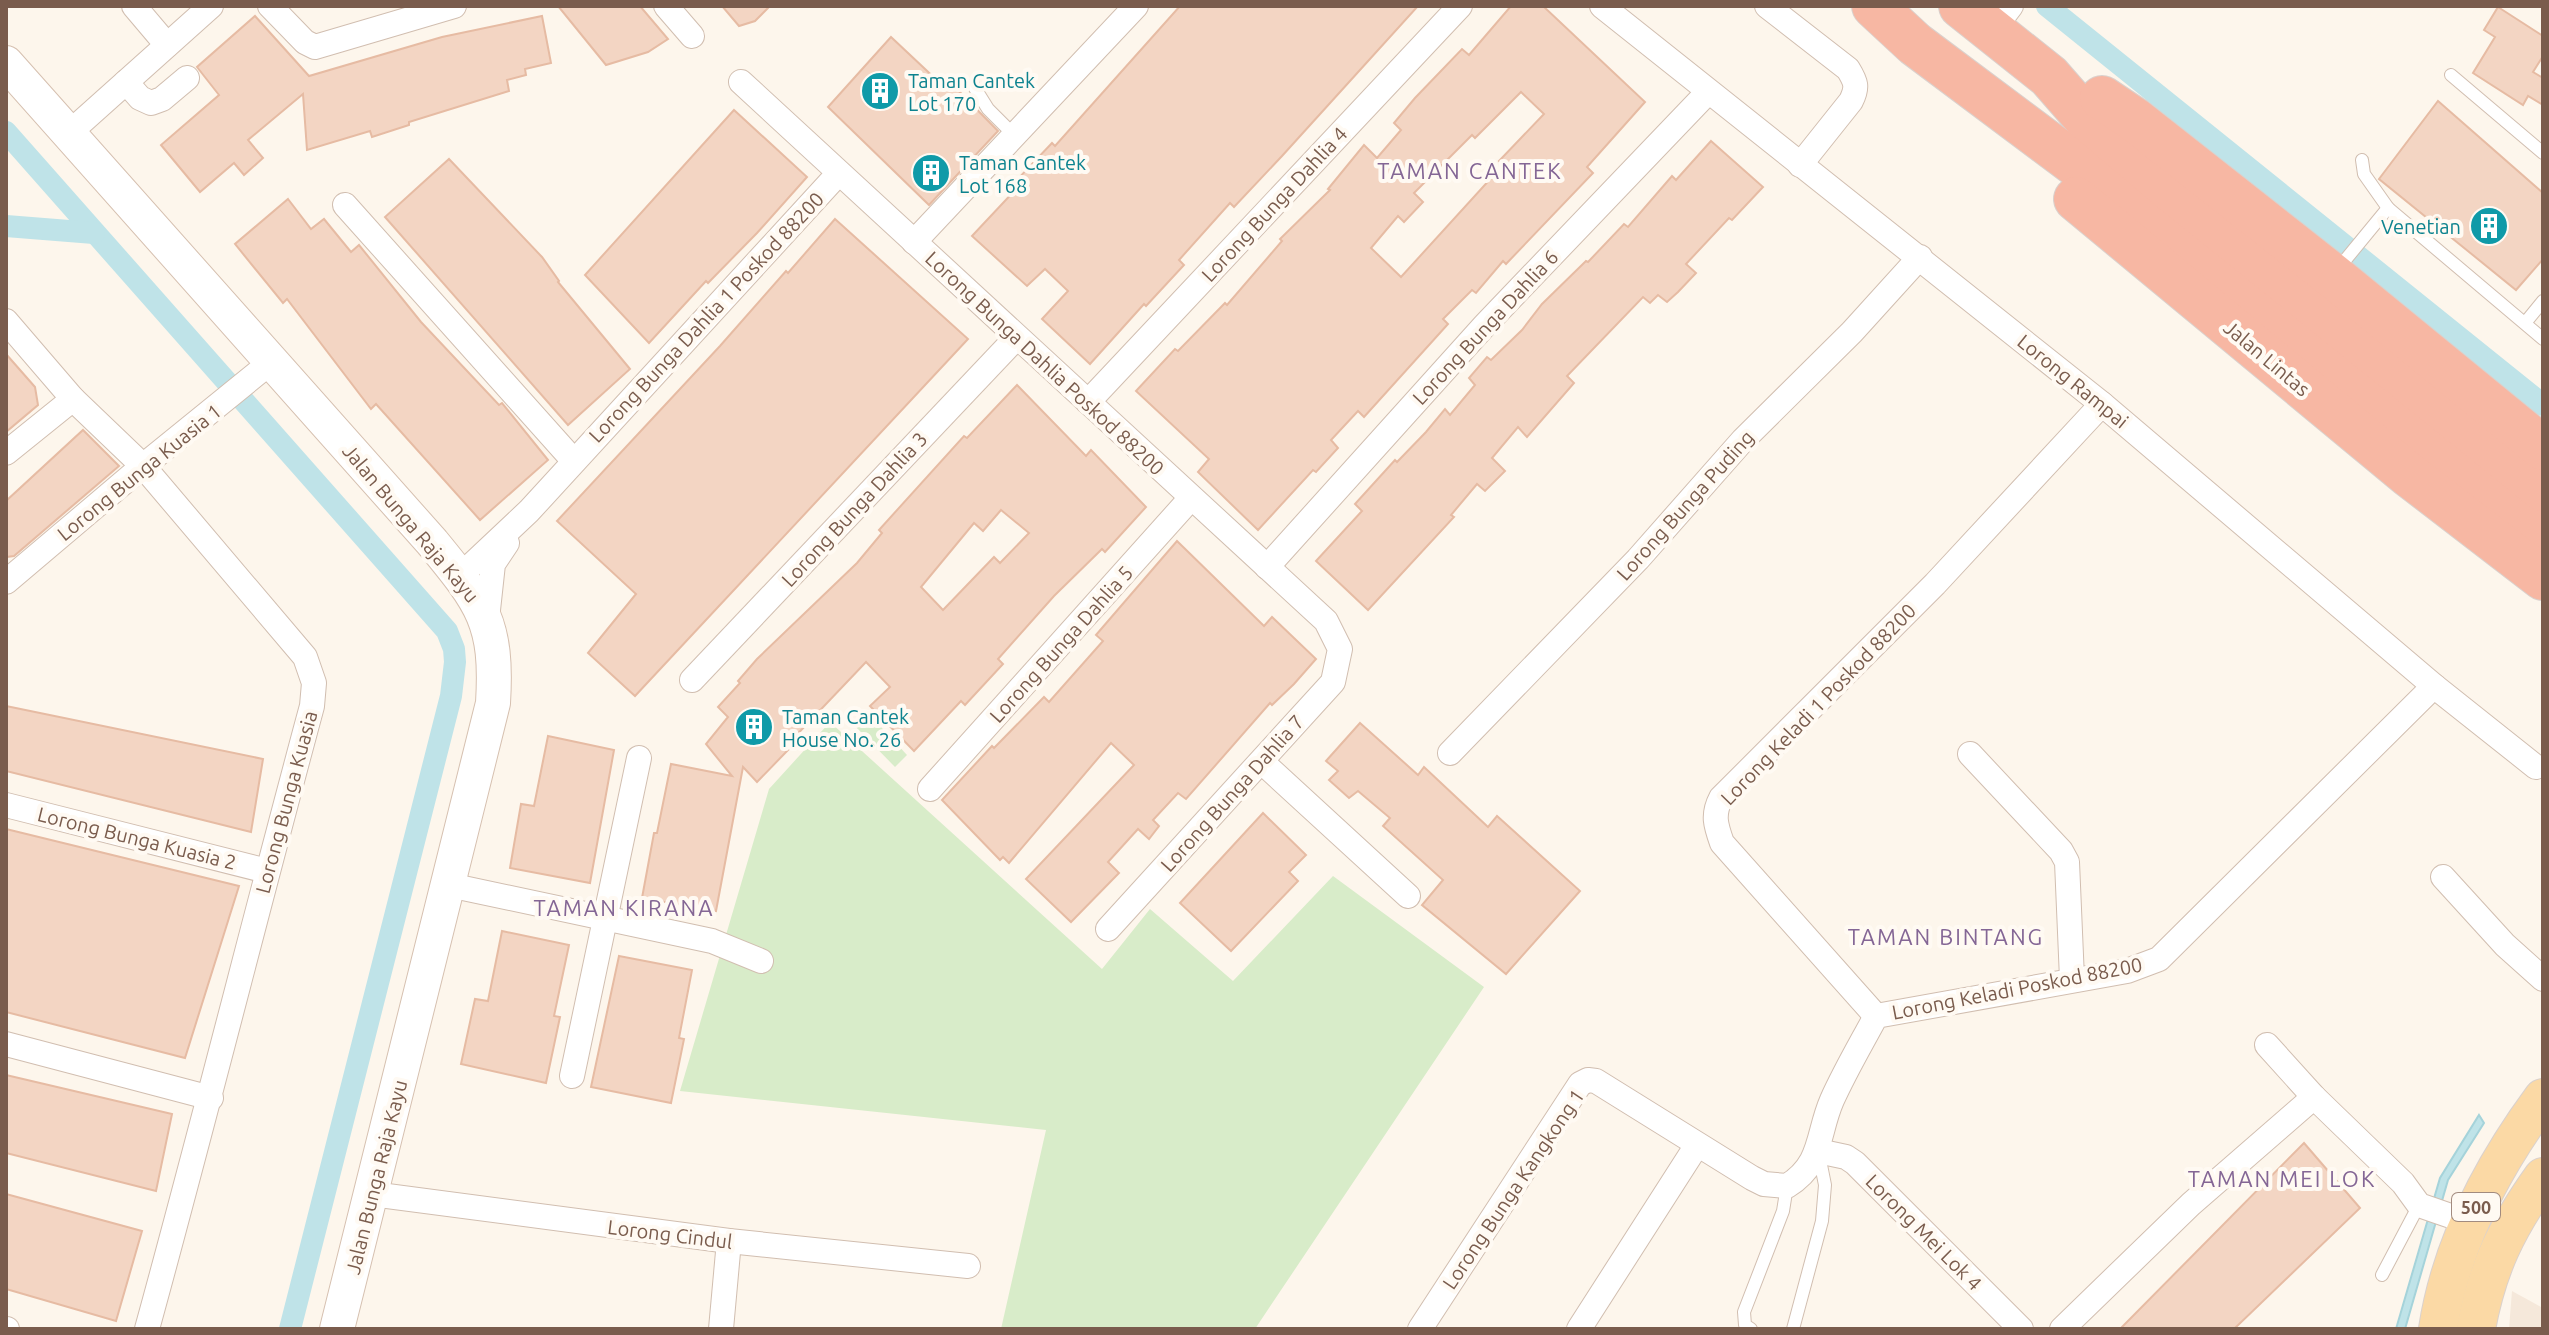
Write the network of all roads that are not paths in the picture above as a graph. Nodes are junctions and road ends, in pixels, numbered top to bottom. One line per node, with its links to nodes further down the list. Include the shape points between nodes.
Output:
1 (134, 6): 13 (street)
2 (211, 6): 13 (street)
3 (270, 6): 4 (street, via 315,47)
4 (454, 6)
5 (666, 6): 12 (street)
6 (1136, 6): 24 (street)
7 (1460, 6): 41 (street, Lorong Bunga Dahlia 4)
8 (1767, 6): 27 (street, via 1848,69 1856,81 1851,101)
9 (1876, 8): 22 (highway, Jalan Lintas)
10 (1612, 9): 21 (street, Lorong Rampai)
11 (1988, 14): 16 (highway)
12 (692, 36)
13 (167, 45): 18 (street)
14 (6, 63): 23 (street, Jalan Bunga Raja Kayu)
15 (2451, 75): 25 (lane)
16 (2049, 76): 33 (highway, via 2085,86 2135,120); 47 (highway, via 2084,116 2169,188)
17 (187, 78): 18 (street, via 151,103)
18 (126, 82): 23 (street)
19 (741, 82): 28 (street, Lorong Bunga Dahlia Poskod 88200)
20 (973, 85): 24 (lane)
21 (1708, 92): 27 (street, Lorong Rampai); 52 (street, Lorong Bunga Dahlia 6, via 1485,325)
22 (2012, 116): 50 (highway, Jalan Lintas, via 2184,245); 54 (highway, Jalan Lintas, via 2071,195 2409,475)
23 (68, 134): 39 (street, Jalan Bunga Raja Kayu, via 149,223)
24 (1016, 137): 31 (street)
25 (2543, 153)
26 (2362, 160): 30 (lane, via 2364,174)
27 (1800, 165): 32 (street, Lorong Rampai)
28 (838, 174): 31 (street, Lorong Bunga Dahlia Poskod 88200); 45 (street, Lorong Bunga Dahlia 1 Poskod 88200)
29 (345, 205): 45 (street, Lorong Bunga Dahlia 1 Poskod 88200)
30 (2388, 208): 33 (lane); 36 (lane)
31 (914, 242): 37 (street, Lorong Bunga Dahlia Poskod 88200)
32 (1920, 257): 42 (street, Lorong Rampai); 60 (street, Lorong Bunga Puding)
33 (2333, 276): 43 (highway)
34 (2543, 301): 36 (lane)
35 (6, 321): 40 (street, Lorong Bunga Kuasia)
36 (2525, 323): 38 (lane)
37 (1016, 338): 41 (street, Lorong Bunga Dahlia Poskod 88200); 58 (street, Lorong Bunga Dahlia 3)
38 (2543, 339)
39 (260, 371): 46 (street, Lorong Bunga Kuasia 1); 51 (street, Jalan Bunga Raja Kayu)
40 (73, 399): 44 (street); 46 (street, Lorong Bunga Kuasia)
41 (1088, 402): 48 (street, Lorong Bunga Dahlia Poskod 88200)
42 (2102, 404): 59 (street, Lorong Rampai); 76 (street, Lorong Keladi 1 Poskod 88200, via 1715,809 1722,843)
43 (2543, 448)
44 (6, 453)
45 (573, 460): 49 (street, Lorong Bunga Dahlia 1 Poskod 88200)
46 (143, 466): 55 (street, Lorong Bunga Kuasia 1); 67 (street, Lorong Bunga Kuasia, via 305,657 314,683)
47 (2543, 489)
48 (1191, 498): 52 (street, Lorong Bunga Dahlia Poskod 88200); 65 (street, Lorong Bunga Dahlia 5)
49 (529, 511): 51 (street, via 465,548); 53 (street); 56 (street, via 493,564)
50 (2543, 536)
51 (432, 542): 53 (street, Jalan Bunga Raja Kayu)
52 (1267, 567): 57 (street, Lorong Bunga Dahlia Poskod 88200, via 1326,621)
53 (460, 576): 56 (street, Jalan Bunga Raja Kayu)
54 (2543, 578)
55 (6, 582)
56 (487, 619): 69 (street, Jalan Bunga Raja Kayu, via 495,670 493,703)
57 (1340, 649): 63 (street, Lorong Bunga Dahlia 7, via 1333,682)
58 (692, 680)
59 (2434, 686): 64 (street, Lorong Rampai); 74 (street, Lorong Keladi Poskod 88200, via 2159,959 2127,971)
60 (1450, 753)
61 (1970, 754): 74 (street, via 2067,862)
62 (639, 758): 71 (street)
63 (1262, 762): 70 (street); 72 (street, Lorong Bunga Dahlia 7)
64 (2536, 767)
65 (930, 789)
66 (6, 805): 67 (street, Lorong Bunga Kuasia 2)
67 (267, 871): 81 (street, Lorong Bunga Kuasia)
68 (2443, 877): 75 (street)
69 (449, 885): 71 (street); 87 (street, Jalan Bunga Raja Kayu)
70 (1408, 896)
71 (605, 919): 73 (street, via 712,941); 79 (street)
72 (1108, 929)
73 (761, 961)
74 (2072, 979): 76 (street, Lorong Keladi Poskod 88200)
75 (2543, 979)
76 (1876, 1016): 84 (street, Lorong Keladi Poskod 88200, via 1832,1101)
77 (6, 1044): 81 (street)
78 (2267, 1045): 80 (street)
79 (572, 1076)
80 (2314, 1097): 88 (street); 101 (street, via 2191,1204)
81 (211, 1098): 93 (street, Lorong Bunga Kuasia)
82 (2543, 1098): 89 (main road, 500, via 2513,1139)
83 (1697, 1145): 86 (street, Lorong Bunga Kangkong 1, via 1764,1184); 96 (street, Lorong Bunga Kangkong 1, via 1596,1081 1580,1084); 97 (street)
84 (1818, 1151): 86 (street); 99 (lane, via 1825,1185 1822,1221); 100 (street, Lorong Mei Lok 4, via 1855,1163)
85 (2543, 1177): 103 (main road, 500, via 2515,1215 2491,1267)
86 (1787, 1186): 98 (lane, via 1783,1211 1744,1312 1745,1325)
87 (372, 1194): 90 (street, Lorong Cindul); 94 (street, Jalan Bunga Raja Kayu)
88 (2423, 1208): 89 (street); 92 (lane)
89 (2468, 1222): 102 (main road, 500)
90 (729, 1241): 91 (street, Lorong Cindul); 95 (street)
91 (968, 1266)
92 (2382, 1275)
93 (147, 1329)
94 (337, 1329)
95 (721, 1329)
96 (1420, 1329)
97 (1579, 1329)
98 (1751, 1329)
99 (1793, 1329)
100 (2021, 1329)
101 (2062, 1329)
102 (2438, 1329)
103 (2476, 1329)

